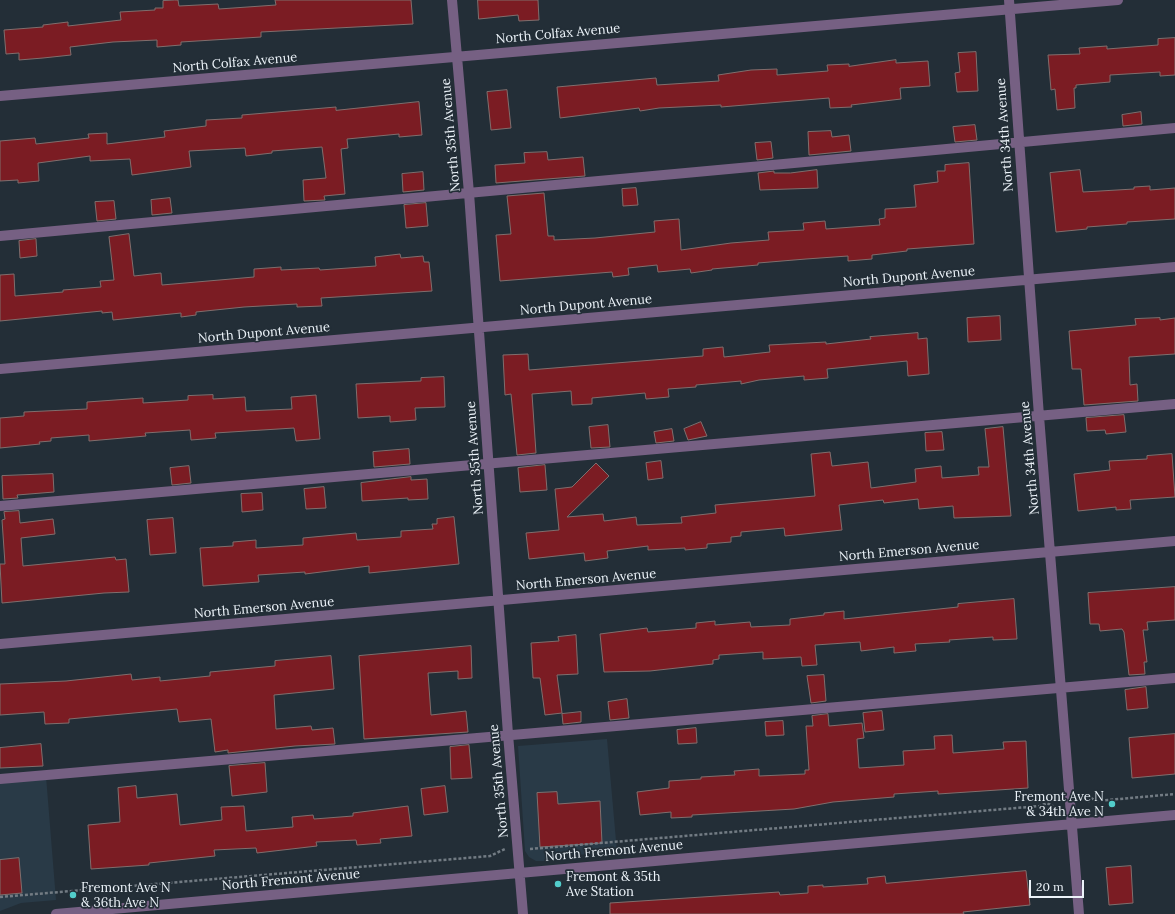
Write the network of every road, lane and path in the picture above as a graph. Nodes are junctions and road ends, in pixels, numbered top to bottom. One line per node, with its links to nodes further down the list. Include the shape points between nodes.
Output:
1 (452, 0): 4 (street, North 35th Avenue)
2 (1118, 0): 3 (street, North Colfax Avenue)
3 (1009, 5): 4 (street, North Colfax Avenue); 7 (street, North 34th Avenue)
4 (456, 56): 5 (street, North Colfax Avenue); 8 (street, North 35th Avenue)
5 (0, 96)
6 (1175, 128): 7 (street)
7 (1018, 141): 8 (street); 11 (street, North 34th Avenue)
8 (469, 193): 9 (street); 12 (street, North 35th Avenue)
9 (0, 236)
10 (1175, 267): 11 (street, North Dupont Avenue)
11 (1030, 279): 12 (street, North Dupont Avenue); 15 (street, North 34th Avenue)
12 (479, 327): 13 (street, North Dupont Avenue); 16 (street, North 35th Avenue)
13 (0, 369)
14 (1175, 404): 15 (street)
15 (1039, 416): 16 (street); 19 (street, North 34th Avenue)
16 (489, 464): 17 (street); 20 (street, North 35th Avenue)
17 (0, 506)
18 (1175, 541): 19 (street, North Emerson Avenue)
19 (1050, 551): 20 (street, North Emerson Avenue); 23 (street, North 34th Avenue)
20 (498, 601): 21 (street, North Emerson Avenue); 24 (street, North 35th Avenue)
21 (0, 644)
22 (1175, 678): 23 (street)
23 (1062, 688): 24 (street); 30 (street, North 34th Avenue)
24 (508, 734): 25 (street); 33 (street, North 35th Avenue)
25 (0, 780)
26 (1175, 794): 27 (path, via 1097,801 1091,798)
27 (1088, 802)
28 (1053, 806): 32 (path, via 1047,803 1040,806)
29 (1175, 815): 30 (street, North Fremont Avenue)
30 (1072, 823): 33 (street, North Fremont Avenue); 37 (street, North 34th Avenue)
31 (505, 849): 34 (path, via 490,856)
32 (527, 849)
33 (520, 873): 35 (street, North Fremont Avenue); 36 (street, North 35th Avenue)
34 (0, 898)
35 (56, 914)
36 (523, 914)
37 (1079, 914)

